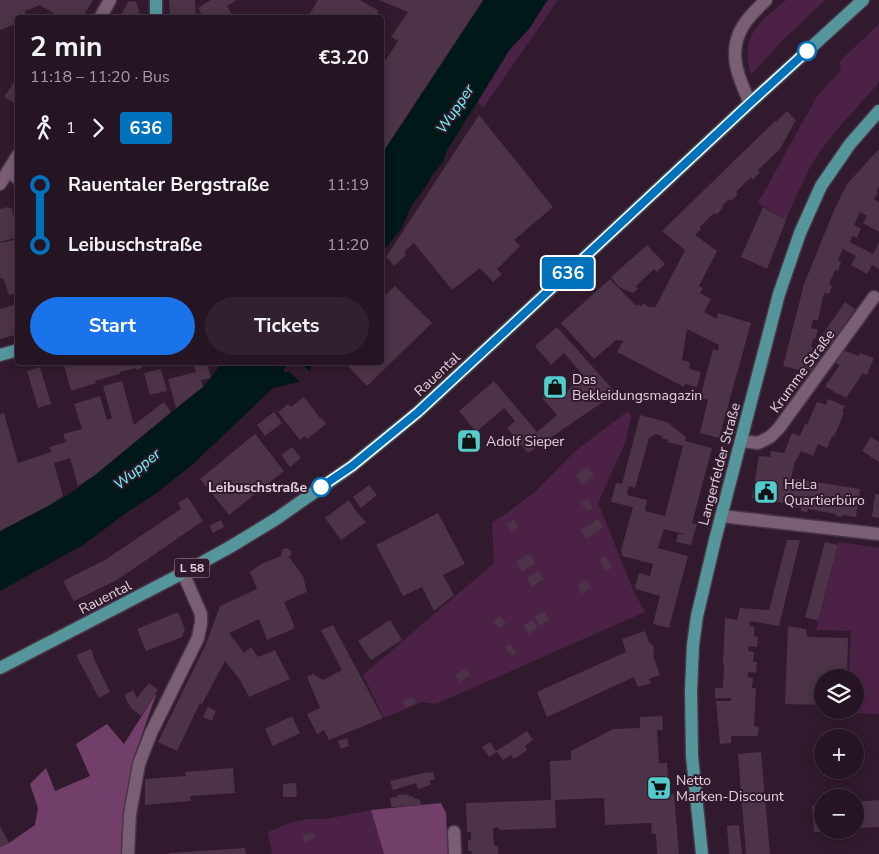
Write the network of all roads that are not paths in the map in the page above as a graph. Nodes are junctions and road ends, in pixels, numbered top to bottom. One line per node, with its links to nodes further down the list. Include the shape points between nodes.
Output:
1 (110, 0): 5 (street)
2 (156, 0): 6 (main road)
3 (766, 0): 7 (street, via 744,24 734,49 735,66)
4 (863, 0): 7 (main road, L 58)
5 (102, 15)
6 (156, 15)
7 (750, 103): 17 (main road, Rauental / L 58, via 395,431 352,466 276,519)
8 (879, 111): 14 (main road, Langerfelder Straße, via 850,144 821,186 800,233 779,294)
9 (12, 176): 10 (street)
10 (0, 184)
11 (874, 297): 14 (street, Krumme Straße, via 779,428 758,443)
12 (15, 351): 13 (main road)
13 (0, 355)
14 (741, 441): 15 (main road, Langerfelder Straße)
15 (721, 516): 16 (street); 22 (main road, Langerfelder Straße, via 697,616 690,691 692,756)
16 (879, 534)
17 (183, 573): 18 (main road, Rauental / L 58); 20 (street, via 201,614 201,623 198,638 150,733 139,764 130,814)
18 (0, 668)
19 (454, 832): 21 (street)
20 (128, 854)
21 (455, 854)
22 (702, 854)

